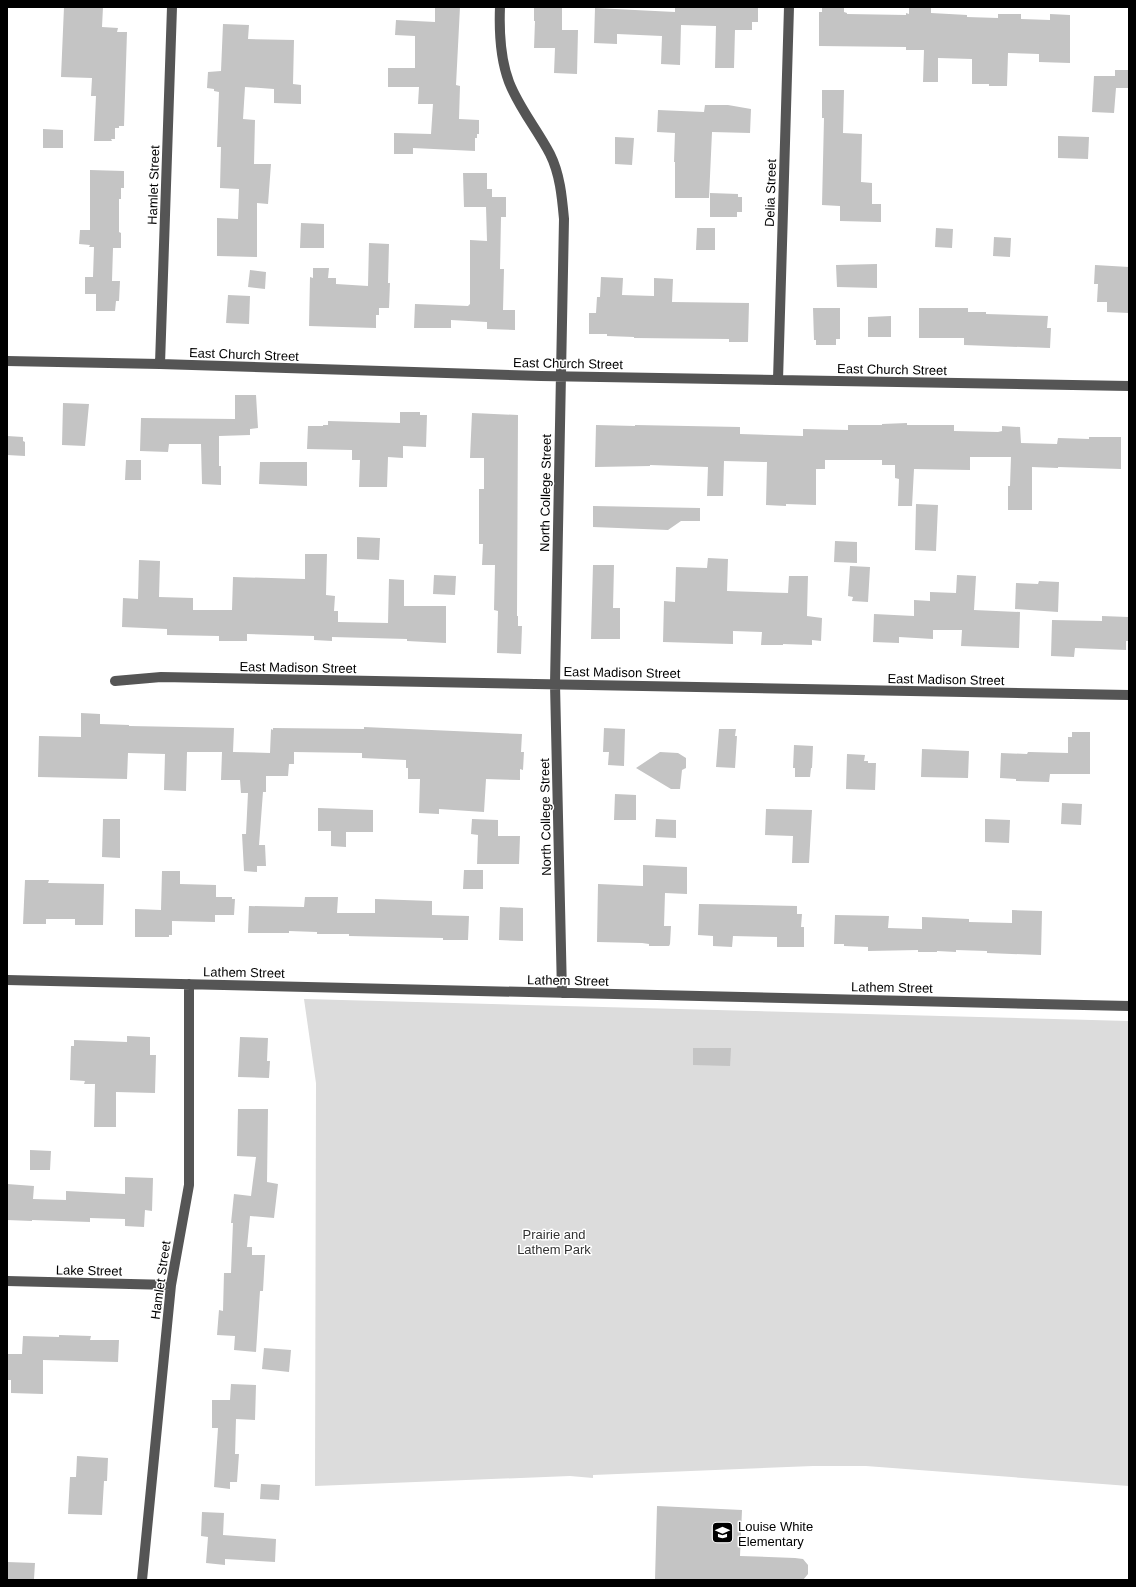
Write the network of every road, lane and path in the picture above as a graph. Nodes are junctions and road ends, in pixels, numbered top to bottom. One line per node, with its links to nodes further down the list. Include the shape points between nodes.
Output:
1 (172, 7): 5 (street, Hamlet Street)
2 (500, 7): 6 (street, North College Street, via 503,64 516,99 550,154 560,182 563,200)
3 (789, 7): 7 (street, Delia Street)
4 (7, 361): 5 (street, East Church Street)
5 (160, 364): 6 (street, East Church Street)
6 (560, 376): 7 (street, East Church Street); 10 (street, North College Street)
7 (778, 380): 8 (street, East Church Street)
8 (1129, 386)
9 (115, 681): 10 (street, East Madison Street, via 161,677)
10 (555, 684): 11 (street, East Madison Street); 14 (street, North College Street)
11 (1129, 695)
12 (7, 980): 13 (street, Lathem Street)
13 (189, 984): 14 (street, Lathem Street); 17 (street, Hamlet Street, via 189,1185)
14 (562, 993): 15 (street, Lathem Street)
15 (1129, 1006)
16 (7, 1281): 17 (street, Lake Street)
17 (170, 1285): 18 (street, Hamlet Street)
18 (142, 1580)

